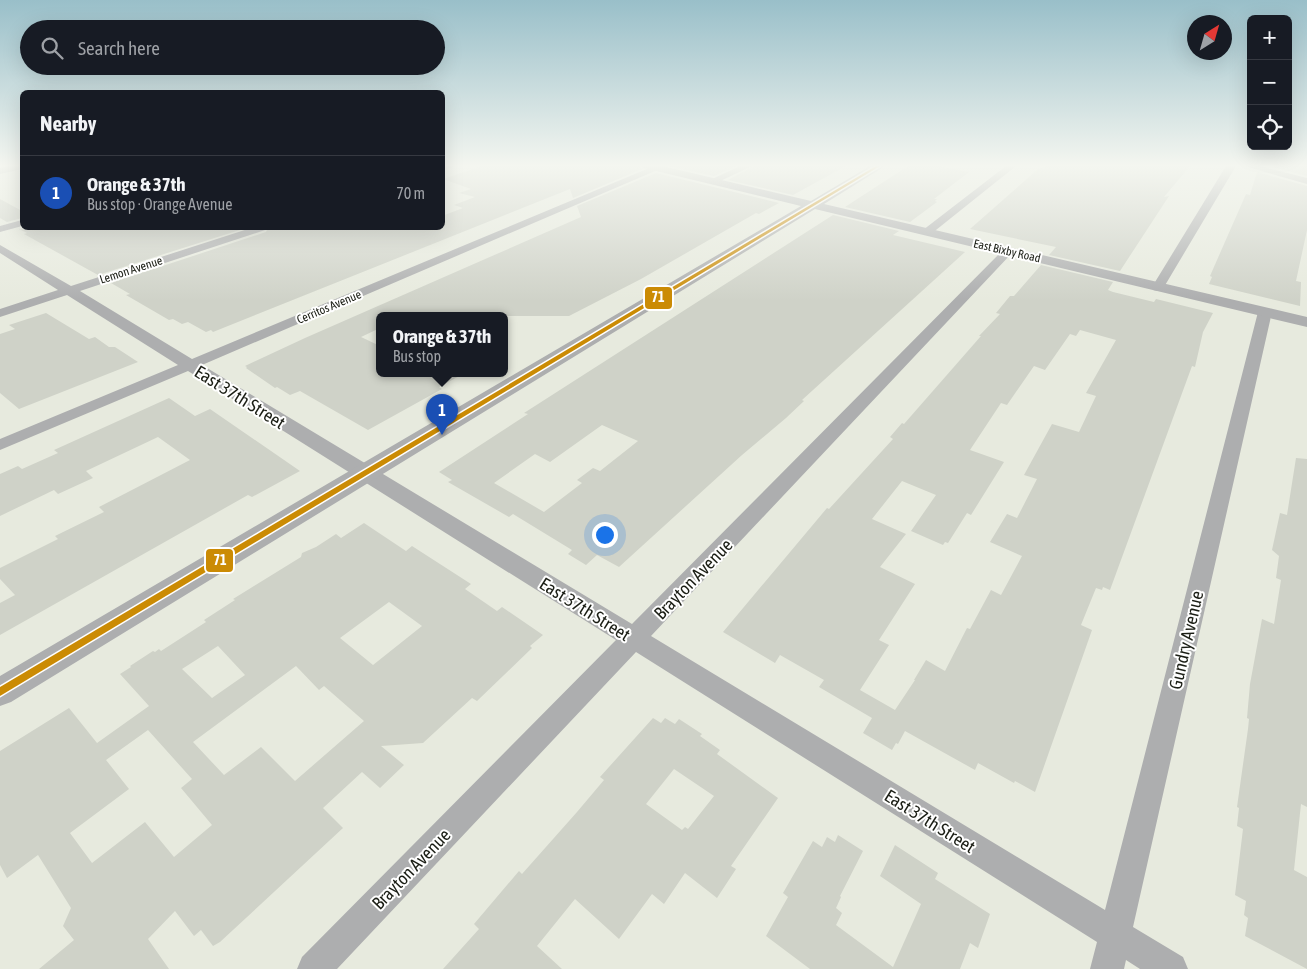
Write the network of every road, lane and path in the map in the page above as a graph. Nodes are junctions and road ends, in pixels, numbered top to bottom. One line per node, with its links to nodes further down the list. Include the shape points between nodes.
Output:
1 (550, 211): 17 (street, Cerritos Avenue)
2 (801, 211): 19 (street)
3 (838, 211): 9 (street, East Bixby Road)
4 (953, 211): 9 (street)
5 (1204, 211): 12 (street)
6 (20, 224): 7 (street)
7 (0, 229)
8 (255, 230): 13 (street, Lemon Avenue)
9 (927, 232): 11 (street, East Bixby Road)
10 (0, 248): 13 (street, East 37th Street)
11 (1008, 251): 12 (street, East Bixby Road); 20 (street, Brayton Avenue)
12 (1158, 287): 14 (street, East Bixby Road)
13 (68, 291): 15 (street, Lemon Avenue); 17 (street, East 37th Street)
14 (1265, 312): 16 (street, East Bixby Road); 22 (street, Gundry Avenue)
15 (0, 313)
16 (1307, 322)
17 (190, 366): 18 (street, Cerritos Avenue); 19 (street, East 37th Street)
18 (0, 445)
19 (365, 474): 20 (street, East 37th Street); 21 (street)
20 (634, 639): 22 (street, East 37th Street); 23 (street, Brayton Avenue)
21 (0, 692)
22 (1116, 935): 24 (street, Gundry Avenue); 25 (street, East 37th Street)
23 (314, 969)
24 (1107, 969)
25 (1171, 969)

